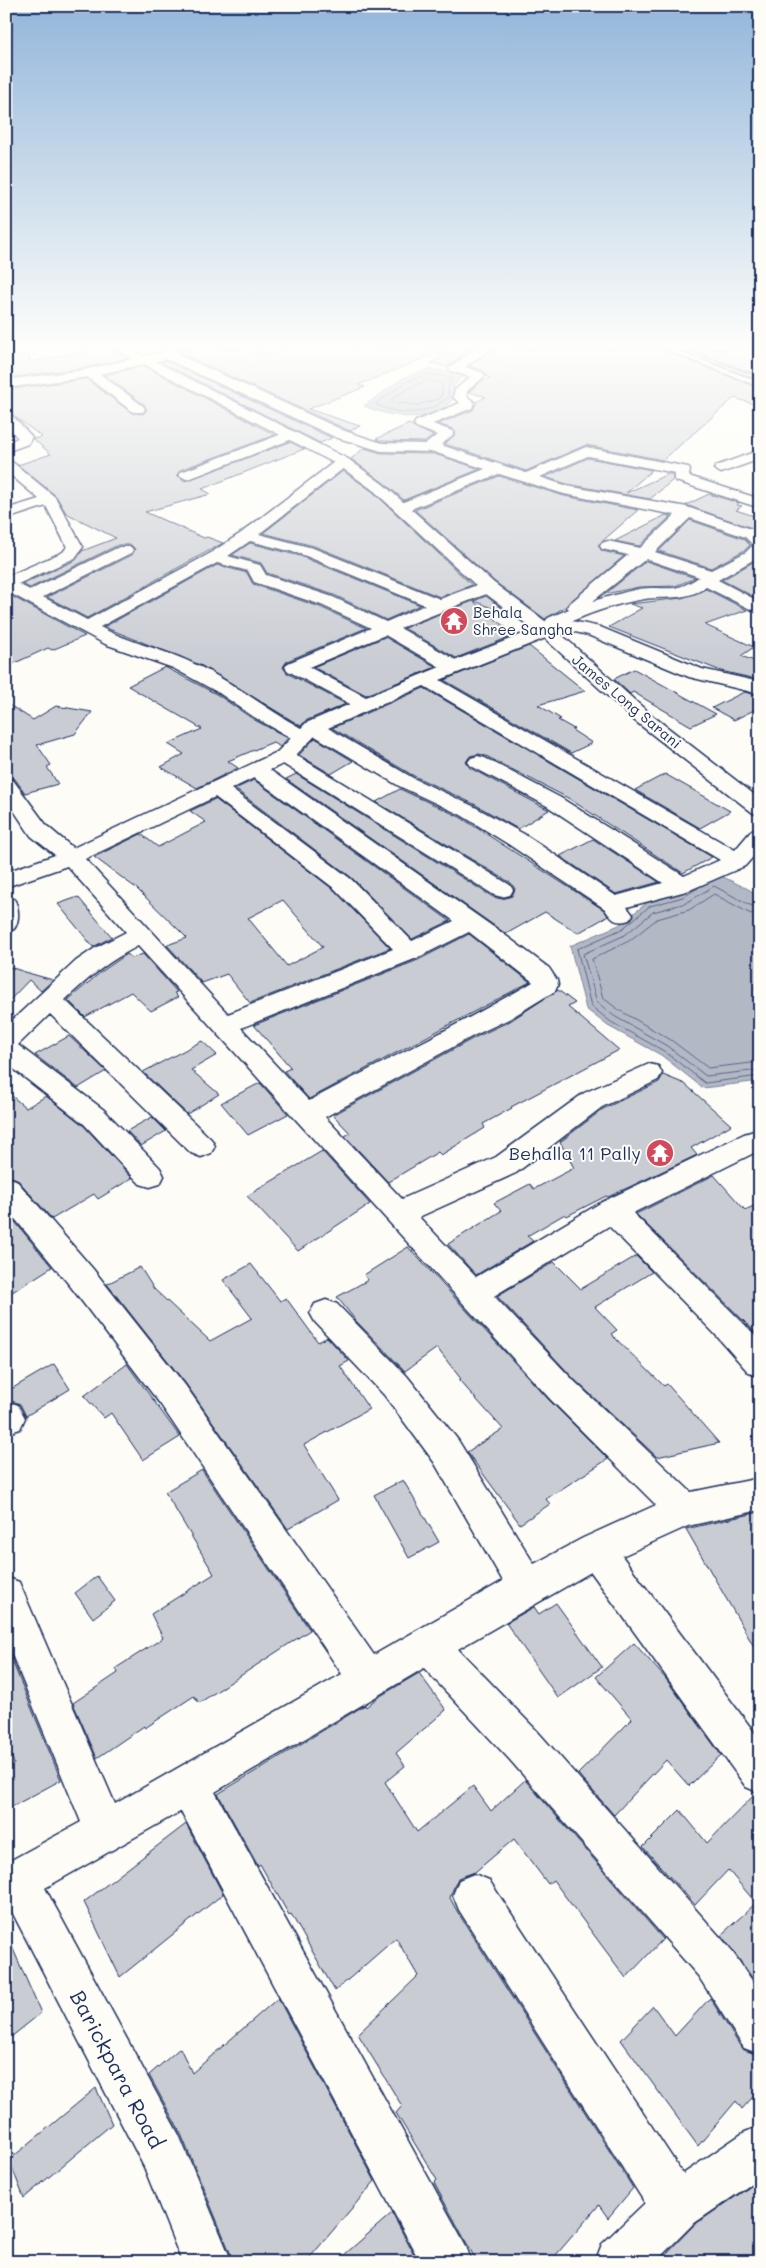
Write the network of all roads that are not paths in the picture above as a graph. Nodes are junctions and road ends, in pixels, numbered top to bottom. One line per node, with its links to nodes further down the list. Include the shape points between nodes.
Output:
1 (238, 455): 11 (main road)
2 (329, 455): 7 (main road, James Long Sarani)
3 (458, 455): 9 (main road)
4 (577, 455): 12 (main road)
5 (606, 455): 14 (main road, via 683,470 681,478)
6 (758, 455): 10 (main road)
7 (343, 462): 15 (main road, James Long Sarani); 18 (main road)
8 (6, 464): 13 (main road)
9 (498, 469): 12 (main road); 15 (main road)
10 (721, 469)
11 (186, 475)
12 (526, 478): 16 (main road, via 594,497)
13 (50, 500): 17 (main road); 25 (main road, via 75,547 73,551)
14 (760, 504)
15 (401, 508): 26 (main road, James Long Sarani)
16 (687, 512): 19 (main road); 22 (main road)
17 (6, 514)
18 (247, 536): 23 (main road); 28 (main road, via 307,551)
19 (757, 544): 24 (main road)
20 (608, 546): 22 (main road)
21 (125, 550): 27 (main road)
22 (644, 554): 24 (main road, via 677,563); 30 (main road, via 632,560)
23 (215, 557): 31 (main road); 32 (main road, via 254,568 260,578 327,600)
24 (708, 578): 29 (main road); 30 (main road, via 691,590 641,594 585,609)
25 (6, 583): 27 (main road)
26 (488, 587): 28 (main road); 30 (main road, James Long Sarani)
27 (30, 597): 31 (main road)
28 (440, 605): 32 (main road)
29 (760, 609)
30 (555, 624): 33 (main road); 35 (main road, via 600,633 696,674); 43 (main road, James Long Sarani, via 642,717)
31 (86, 628): 37 (main road, via 179,664 226,689 261,713)
32 (386, 628): 33 (main road); 36 (main road, via 294,667)
33 (454, 667): 34 (main road)
34 (425, 678): 36 (main road); 46 (main road)
35 (760, 688)
36 (364, 704): 37 (main road)
37 (308, 732): 38 (main road); 48 (main road, via 468,811 516,839 617,909)
38 (284, 756): 40 (main road); 49 (main road)
39 (478, 762): 48 (main road, via 554,802)
40 (256, 770): 42 (main road); 51 (main road)
41 (6, 784): 45 (main road, via 39,831)
42 (218, 789): 45 (main road); 54 (main road, via 343,884)
43 (760, 809)
44 (760, 835): 46 (main road)
45 (71, 857): 47 (main road); 53 (main road)
46 (738, 861): 48 (main road)
47 (6, 880)
48 (682, 885)
49 (502, 890)
50 (6, 904): 52 (main road)
51 (470, 922): 54 (main road); 60 (main road, via 540,974 546,985 500,1013)
52 (6, 924)
53 (142, 934): 55 (main road, via 92,960); 56 (main road)
54 (408, 952): 56 (main road)
55 (50, 999): 57 (main road); 62 (main road)
56 (224, 1025): 60 (main road)
57 (6, 1041)
58 (6, 1049): 63 (main road, via 94,1117)
59 (649, 1073): 66 (main road, via 593,1100 506,1165)
60 (306, 1115): 66 (main road)
61 (754, 1141): 65 (main road)
62 (201, 1146)
63 (150, 1176)
64 (6, 1188): 76 (main road, via 174,1395)
65 (612, 1210): 67 (main road); 69 (main road)
66 (398, 1213): 67 (main road)
67 (474, 1293): 71 (main road, via 562,1390)
68 (326, 1312): 73 (main road, via 396,1386 446,1452)
69 (760, 1363)
70 (760, 1494): 71 (main road)
71 (685, 1510): 72 (main road)
72 (596, 1550): 73 (main road); 77 (main road)
73 (527, 1587): 75 (main road)
74 (6, 1595): 79 (main road)
75 (428, 1645): 76 (main road); 82 (main road, via 524,1746 714,1962)
76 (369, 1680): 78 (main road)
77 (760, 1773)
78 (189, 1785): 79 (main road); 86 (main road)
79 (106, 1832): 80 (main road)
80 (12, 1883): 85 (main road, Barickpara Road, via 162,2152)
81 (474, 1895): 84 (main road)
82 (760, 2032)
83 (760, 2150): 84 (main road)
84 (676, 2207): 87 (main road)
85 (207, 2262)
86 (447, 2262)
87 (620, 2262)

